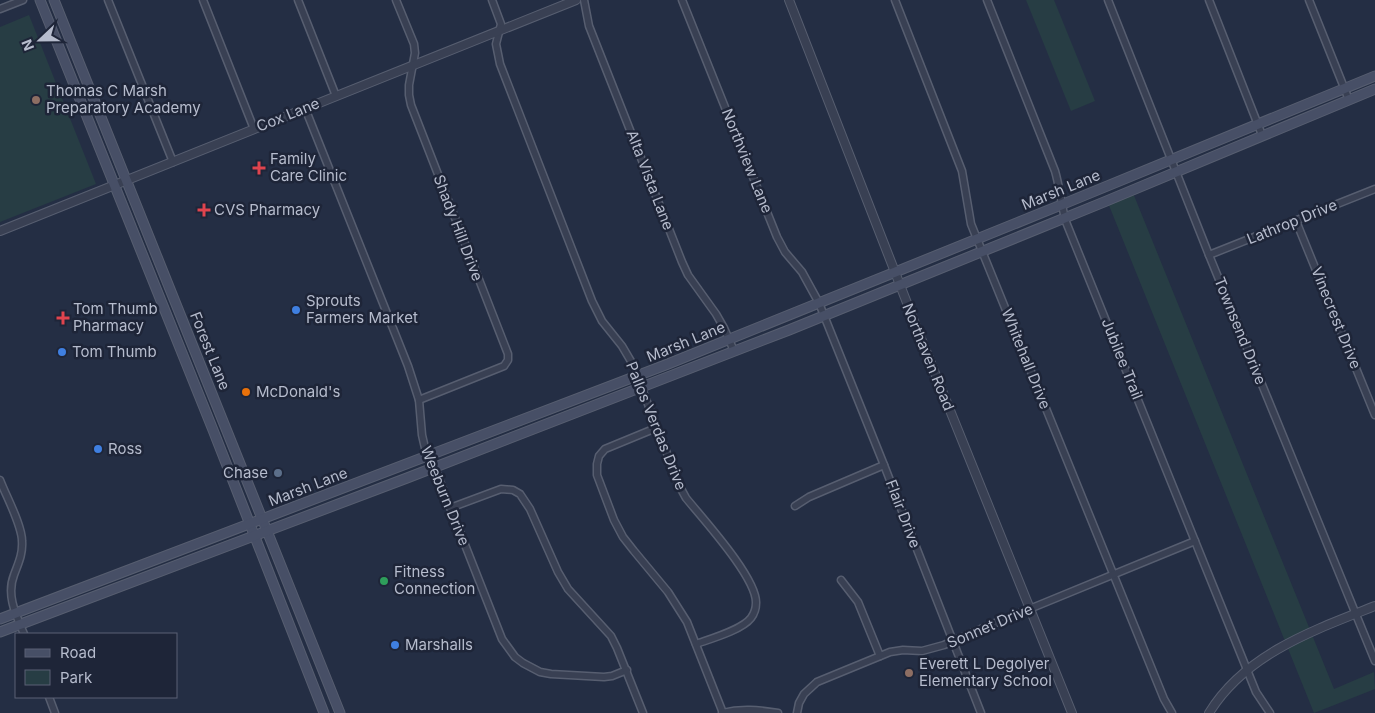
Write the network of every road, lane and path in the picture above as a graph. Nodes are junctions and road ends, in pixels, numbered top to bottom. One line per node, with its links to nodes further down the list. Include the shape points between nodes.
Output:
1 (23, 0): 18 (street)
2 (40, 0): 34 (main road, Forest Lane)
3 (54, 0): 33 (main road, Forest Lane)
4 (108, 0): 31 (street)
5 (203, 0): 28 (street)
6 (298, 0): 24 (street)
7 (396, 0): 20 (street, Shady Hill Drive, via 414,44)
8 (492, 0): 19 (street, Pallos Verdas Drive, via 501,24)
9 (576, 0): 19 (street, Cox Lane)
10 (584, 0): 49 (street, Alta Vista Lane, via 589,26 682,262)
11 (682, 0): 47 (street, Northview Lane, via 776,237 802,272)
12 (789, 0): 43 (street, Northaven Road)
13 (895, 0): 40 (street, Whitehall Drive, via 962,171)
14 (987, 0): 36 (street, Jubilee Trail, via 1055,171)
15 (1108, 0): 30 (street, Townsend Drive)
16 (1209, 0): 27 (street)
17 (1309, 0): 22 (street)
18 (0, 10)
19 (499, 31): 20 (street, Cox Lane); 51 (street, Pallos Verdas Drive, via 496,44 500,64 592,302 622,346)
20 (413, 65): 24 (street, Cox Lane); 53 (street, Shady Hill Drive, via 409,95 413,111 508,354 504,366)
21 (1375, 76): 22 (main road, Marsh Lane)
22 (1344, 88): 25 (street); 27 (main road, Marsh Lane)
23 (1375, 89): 25 (main road, Marsh Lane)
24 (336, 96): 26 (street, Cox Lane)
25 (1349, 100): 29 (main road, Marsh Lane)
26 (305, 108): 28 (street, Cox Lane); 53 (street, Weeburn Drive)
27 (1258, 124): 29 (street); 30 (main road, Marsh Lane)
28 (254, 129): 31 (street, Cox Lane)
29 (1262, 135): 32 (main road, Marsh Lane)
30 (1172, 159): 32 (street, Townsend Drive); 36 (main road, Marsh Lane)
31 (173, 162): 33 (street, Cox Lane)
32 (1175, 171): 37 (main road, Marsh Lane); 42 (street, Townsend Drive)
33 (127, 181): 34 (street, Cox Lane); 44 (main road, Forest Lane)
34 (115, 186): 39 (street, Cox Lane); 46 (main road, Forest Lane)
35 (1375, 189): 38 (street, Lathrop Drive)
36 (1061, 205): 37 (street, Jubilee Trail); 40 (main road, Marsh Lane)
37 (1065, 217): 41 (main road, Marsh Lane); 70 (street, Jubilee Trail)
38 (1296, 221): 42 (street, Lathrop Drive); 54 (street, Vinecrest Drive)
39 (0, 231)
40 (977, 239): 41 (street, Whitehall Drive); 43 (main road, Marsh Lane)
41 (982, 251): 45 (main road, Marsh Lane); 73 (street, Whitehall Drive)
42 (1209, 255): 80 (street, Townsend Drive)
43 (895, 272): 45 (street, Northaven Road); 47 (main road, Marsh Lane)
44 (168, 282): 46 (main road); 55 (main road, Forest Lane)
45 (899, 284): 48 (main road, Marsh Lane); 78 (street, Northaven Road)
46 (156, 286): 57 (main road, Forest Lane)
47 (819, 303): 48 (street, Northview Lane); 49 (main road, Marsh Lane)
48 (823, 316): 50 (main road, Marsh Lane); 59 (street, Flair Drive)
49 (729, 340): 50 (street, Alta Vista Lane); 51 (main road, Marsh Lane)
50 (734, 351): 52 (main road, Marsh Lane)
51 (636, 376): 52 (street, Pallos Verdas Drive); 58 (main road, Marsh Lane)
52 (641, 387): 56 (street, Pallos Verdas Drive); 60 (main road, Marsh Lane)
53 (419, 400): 58 (street, Weeburn Drive, via 422,435)
54 (1375, 415)
55 (225, 425): 57 (main road); 66 (main road, Forest Lane)
56 (656, 428): 88 (street, via 606,449 599,456 597,475 623,537 668,592 687,622); 88 (street, Pallos Verdas Drive, via 686,498 736,559 756,602 754,613 742,626)
57 (213, 430): 67 (main road, Forest Lane)
58 (428, 456): 60 (street, Weeburn Drive); 62 (main road, Marsh Lane)
59 (884, 465): 64 (street); 87 (street, Flair Drive)
60 (434, 467): 63 (main road, Marsh Lane); 65 (street, Weeburn Drive)
61 (0, 480): 79 (street, via 22,539 11,584)
62 (343, 489): 63 (main road); 66 (main road, Marsh Lane)
63 (348, 500): 68 (main road, Marsh Lane)
64 (795, 506)
65 (450, 508): 91 (street, Weeburn Drive, via 502,638 515,656 540,672 552,674 604,677); 91 (street, via 501,489 520,494 568,589 611,636)
66 (263, 519): 67 (main road, Marsh Lane); 68 (main road, Forest Lane)
67 (250, 524): 69 (main road, Forest Lane); 71 (main road, Marsh Lane)
68 (268, 530): 69 (main road, Marsh Lane); 82 (main road, Forest Lane)
69 (255, 535): 72 (main road, Marsh Lane); 84 (main road, Forest Lane)
70 (1195, 541): 73 (street, Sonnet Drive); 92 (street, Jubilee Trail)
71 (160, 558): 72 (main road); 75 (main road, Marsh Lane)
72 (165, 569): 76 (main road, Marsh Lane)
73 (1113, 575): 78 (street, Sonnet Drive); 103 (street, Whitehall Drive)
74 (841, 580): 89 (street, via 858,602)
75 (74, 591): 76 (main road); 79 (main road, Marsh Lane)
76 (78, 602): 83 (main road, Marsh Lane)
77 (1375, 606): 80 (street)
78 (1030, 609): 87 (street, Sonnet Drive); 102 (street, Northaven Road)
79 (15, 613): 81 (main road, Marsh Lane); 83 (street)
80 (1355, 614): 90 (street, Townsend Drive); 92 (street, via 1285,644)
81 (0, 618)
82 (304, 622): 84 (main road); 96 (main road, Forest Lane)
83 (20, 624): 85 (main road, Marsh Lane); 86 (street)
84 (291, 627): 95 (main road, Forest Lane)
85 (0, 632)
86 (24, 633)
87 (952, 642): 89 (street, Sonnet Drive, via 922,651 903,650); 101 (street, Flair Drive)
88 (696, 644): 98 (street)
89 (880, 656): 100 (street, Sonnet Drive, via 817,682 804,694)
90 (1375, 661)
91 (627, 670): 97 (street)
92 (1247, 671): 104 (street); 105 (street, Jubilee Trail)
93 (49, 698): 94 (street)
94 (55, 713)
95 (324, 713)
96 (340, 713)
97 (643, 713)
98 (723, 713): 99 (street, via 748,710)
99 (778, 713)
100 (797, 713)
101 (981, 713)
102 (1072, 713)
103 (1172, 713)
104 (1209, 713)
105 (1270, 713)

